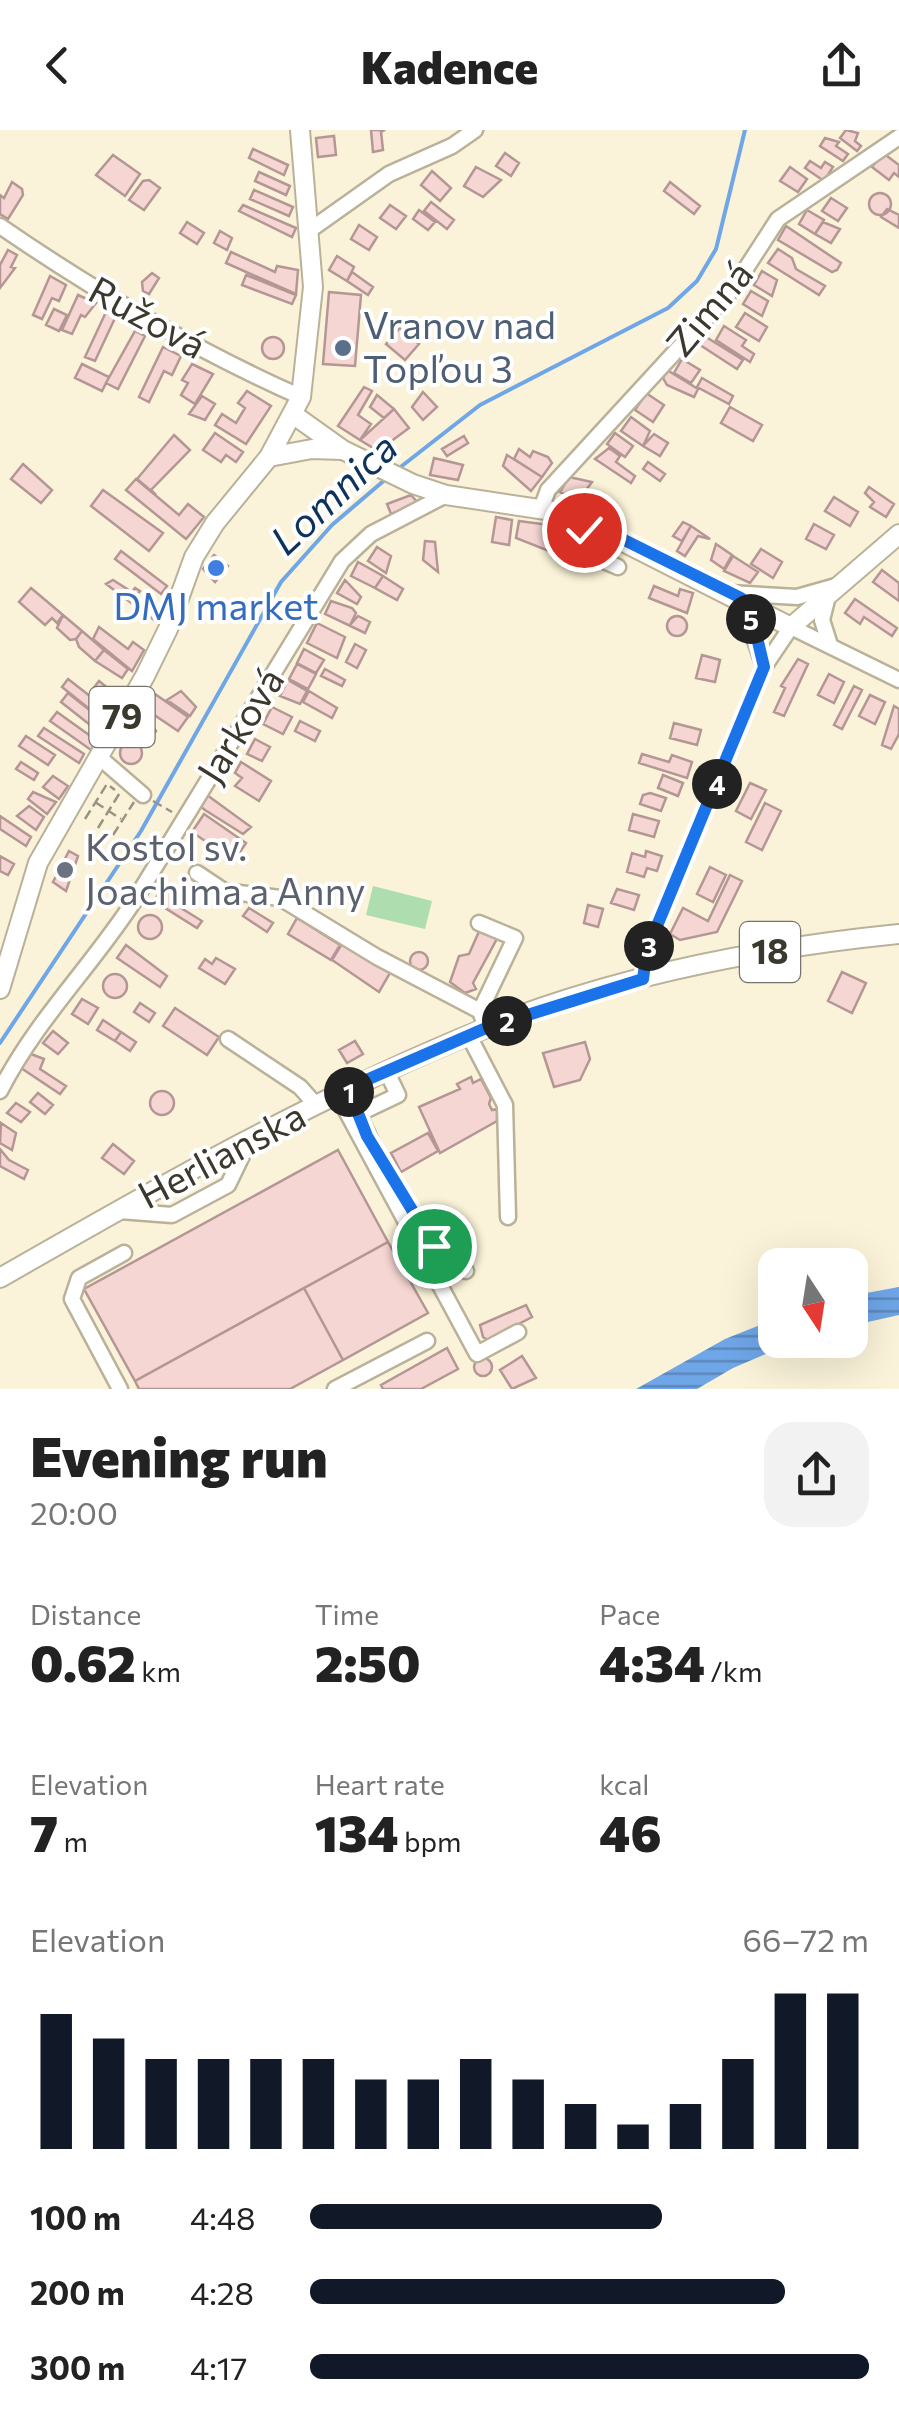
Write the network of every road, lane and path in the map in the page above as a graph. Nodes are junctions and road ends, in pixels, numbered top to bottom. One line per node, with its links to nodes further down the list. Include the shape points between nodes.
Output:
1 (300, 130): 5 (main road, 79)
2 (475, 130): 5 (street, via 389,174)
3 (899, 137): 10 (street, Zimná, via 778,219 732,290 548,490)
4 (0, 226): 6 (street, Ružová, via 83,283)
5 (310, 230): 6 (main road, 79, via 313,287)
6 (298, 406): 7 (main road); 8 (main road, 79)
7 (343, 450): 8 (main road); 9 (main road)
8 (268, 458): 20 (main road, 79, via 194,557 168,629)
9 (446, 495): 10 (main road); 37 (street, Jarková, via 371,534 334,572 103,950 24,1045)
10 (542, 506): 11 (main road)
11 (586, 521): 13 (street, via 582,552); 15 (main road)
12 (899, 534): 14 (main road)
13 (618, 567)
14 (835, 590): 15 (street); 16 (main road); 17 (street, via 822,620)
15 (735, 596): 16 (main road); 18 (street, via 755,629)
16 (792, 626): 17 (street); 18 (street)
17 (830, 646): 19 (street)
18 (764, 667): 32 (street, via 647,950)
19 (899, 680)
20 (99, 757): 21 (street); 33 (main road, 79, via 38,862)
21 (123, 787): 22 (street); 23 (path, via 106,784); 24 (path)
22 (139, 798): 26 (path)
23 (95, 802): 24 (path); 25 (path)
24 (108, 811): 26 (path); 27 (path)
25 (84, 819)
26 (123, 820): 28 (path)
27 (98, 828)
28 (114, 834)
29 (196, 873): 34 (street, via 224,890 280,898)
30 (479, 923): 34 (street, via 515,938)
31 (899, 934): 32 (main road, 18, via 799,946)
32 (643, 979): 34 (main road, Herlianska / 18)
33 (0, 989)
34 (478, 1025): 36 (main road, Herlianska / 18); 43 (street, via 505,1105)
35 (228, 1040): 39 (street)
36 (387, 1072): 38 (main road, Herlianska / 18); 40 (street, via 398,1095)
37 (0, 1091)
38 (342, 1091): 39 (main road, Herlianska / 18); 40 (street); 47 (street, via 477,1354)
39 (316, 1105): 41 (main road, Herlianska / 18)
40 (358, 1114): 45 (street, via 434,1246)
41 (248, 1142): 42 (main road, Herlianska / 18); 42 (street, via 228,1186 172,1215)
42 (120, 1211): 46 (main road, Herlianska / 18)
43 (508, 1217)
44 (124, 1253): 49 (street, via 79,1278 72,1299)
45 (466, 1271)
46 (0, 1278)
47 (518, 1332)
48 (427, 1341): 50 (street)
49 (120, 1389)
50 (336, 1389)

